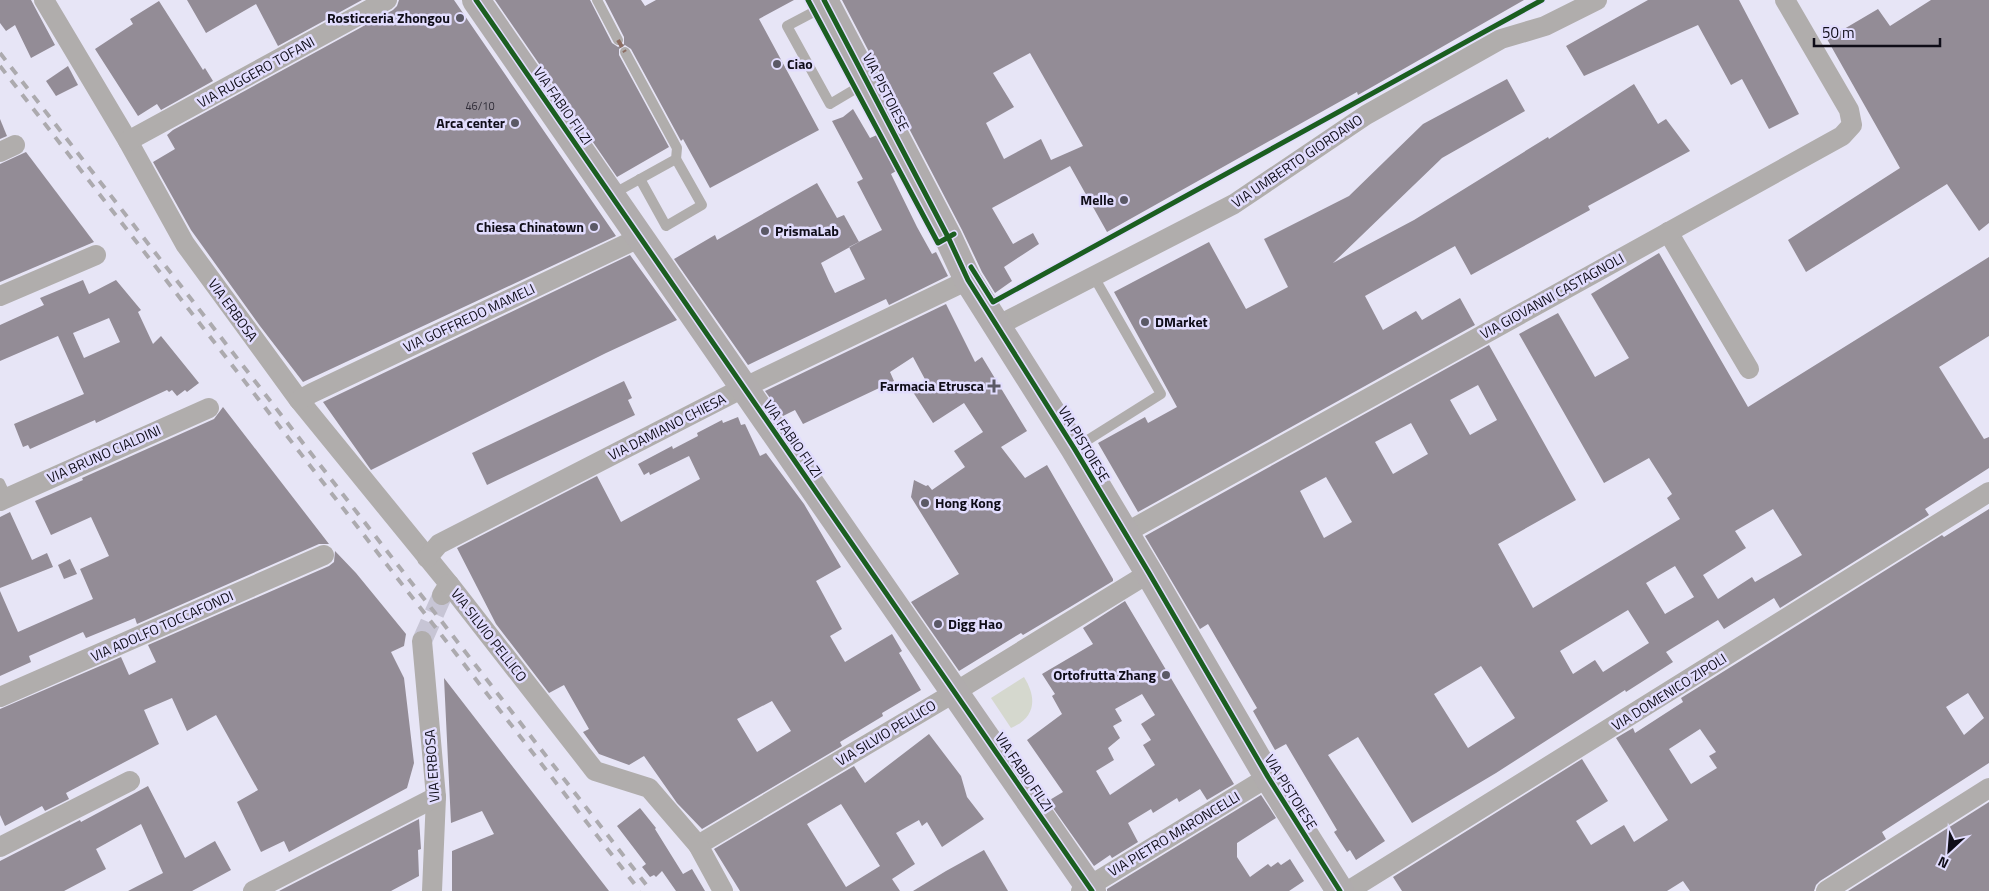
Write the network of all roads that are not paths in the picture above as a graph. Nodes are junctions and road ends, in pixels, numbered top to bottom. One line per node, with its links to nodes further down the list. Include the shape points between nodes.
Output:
1 (44, 0): 11 (street, VIA ERBOSA)
2 (476, 0): 14 (street, VIA FABIO FILZI)
3 (597, 0): 8 (lane)
4 (1598, 0): 18 (street, VIA UMBERTO GIORDANO, via 1545,26 1501,39 1366,115 1234,204)
5 (1785, 0): 15 (street, VIA GIOVANNI CASTAGNOLI, via 1849,110 1852,125 1842,136)
6 (384, 1): 11 (street, VIA RUGGERO TOFANI)
7 (826, 2): 10 (street, VIA PISTOIESE); 10 (lane, via 787,26 830,104)
8 (618, 40)
9 (625, 52): 12 (lane, via 677,148)
10 (868, 82): 19 (street, VIA PISTOIESE)
11 (128, 141): 24 (street, VIA ERBOSA, via 185,244)
12 (676, 158): 13 (lane); 13 (lane, via 702,205 666,226)
13 (640, 179): 14 (lane)
14 (611, 195): 16 (street, VIA FABIO FILZI)
15 (1668, 232): 22 (street); 29 (street, VIA GIOVANNI CASTAGNOLI)
16 (639, 238): 23 (street, VIA FABIO FILZI); 24 (street, VIA GOFFREDO MAMELI)
17 (96, 255): 20 (street)
18 (1094, 277): 21 (street, VIA UMBERTO GIORDANO); 26 (lane, via 1161,394)
19 (968, 280): 21 (street, VIA PISTOIESE); 23 (street, VIA DAMIANO CHIESA)
20 (0, 296)
21 (998, 326): 26 (street, VIA PISTOIESE)
22 (1750, 369)
23 (743, 388): 31 (street, VIA DAMIANO CHIESA, via 439,544); 35 (street, VIA FABIO FILZI)
24 (300, 400): 31 (street, VIA ERBOSA)
25 (209, 408): 28 (street, VIA BRUNO CIALDINI)
26 (1074, 448): 29 (street, VIA PISTOIESE)
27 (1989, 492): 48 (street, VIA DOMENICO ZIPOLI)
28 (2, 494)
29 (1125, 533): 32 (street, VIA PISTOIESE)
30 (324, 554): 36 (street, VIA ADOLFO TOCCAFONDI)
31 (427, 558): 33 (street, VIA ERBOSA)
32 (1149, 573): 35 (street, VIA SILVIO PELLICO); 37 (street, VIA PISTOIESE)
33 (446, 590): 41 (street, VIA SILVIO PELLICO, via 595,771 649,788)
34 (422, 640): 40 (street, VIA ERBOSA)
35 (956, 692): 41 (street, VIA SILVIO PELLICO); 43 (street, VIA FABIO FILZI)
36 (0, 697)
37 (1268, 777): 43 (street, VIA PIETRO MARONCELLI); 47 (street, VIA PISTOIESE)
38 (130, 781): 42 (street)
39 (1989, 788): 49 (street)
40 (436, 797): 44 (street); 45 (street, VIA ERBOSA)
41 (698, 845): 46 (street, VIA SILVIO PELLICO)
42 (0, 847)
43 (1087, 889)
44 (253, 891)
45 (432, 891)
46 (723, 891)
47 (1340, 891)
48 (1348, 891)
49 (1826, 891)

